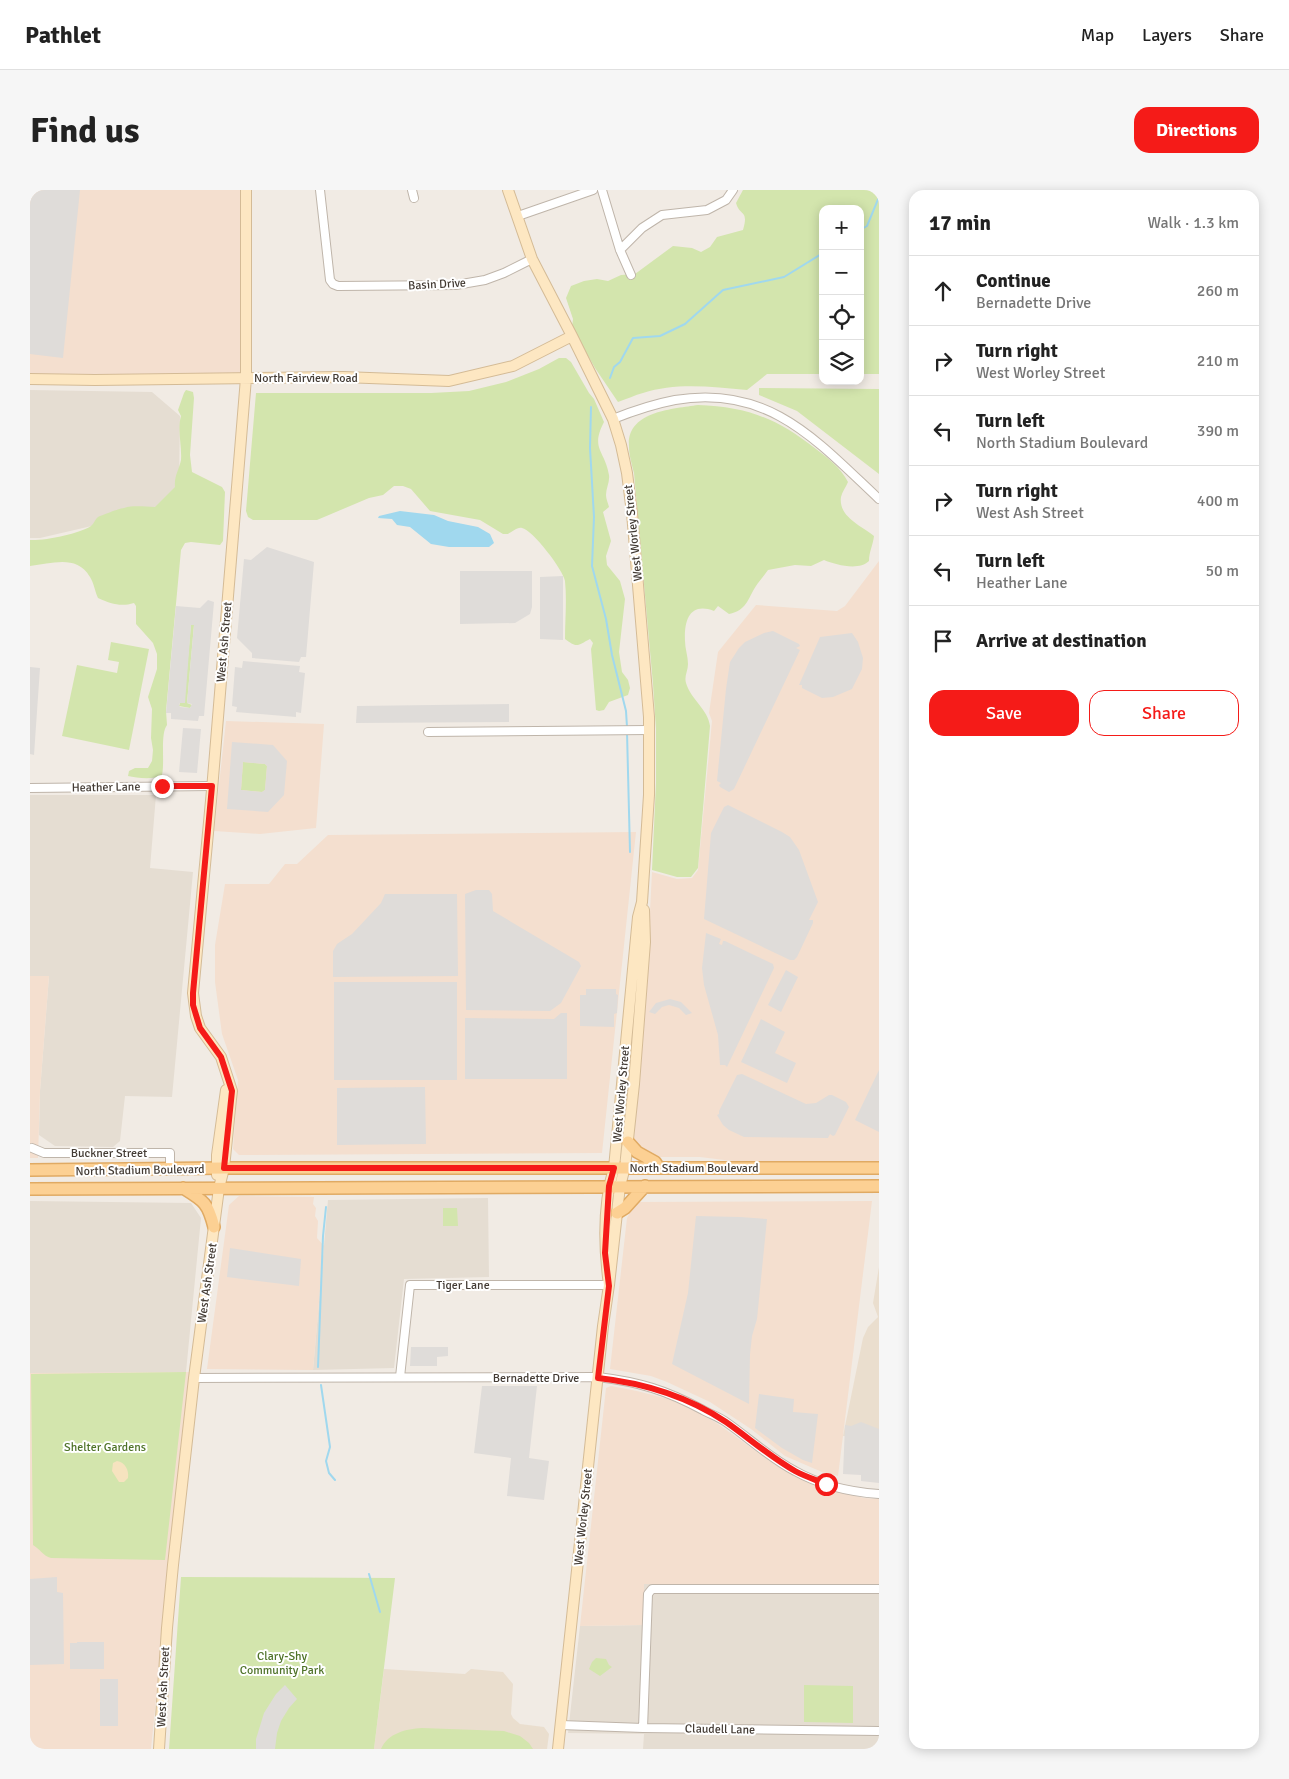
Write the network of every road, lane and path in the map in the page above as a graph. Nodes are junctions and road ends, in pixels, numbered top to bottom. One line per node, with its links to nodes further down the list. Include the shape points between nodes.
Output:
1 (246, 190): 12 (street, West Ash Street)
2 (320, 190): 9 (street, Basin Drive, via 330,280 338,286 456,285 485,280)
3 (508, 190): 7 (street, West Worley Street)
4 (593, 190): 7 (street)
5 (602, 190): 8 (street)
6 (733, 190): 8 (street, via 726,200 707,210 662,215 642,228)
7 (518, 216): 9 (street, West Worley Street)
8 (620, 250): 10 (street)
9 (532, 259): 11 (street, West Worley Street)
10 (631, 275)
11 (572, 336): 12 (street, North Fairview Road, via 513,366 449,382 343,377); 14 (street, West Worley Street)
12 (246, 378): 13 (street, North Fairview Road); 18 (street, West Ash Street)
13 (30, 379)
14 (613, 418): 15 (street, via 686,398 734,399 755,405 796,425); 16 (street, West Worley Street, via 621,445 632,513)
15 (879, 499)
16 (649, 730): 17 (street); 20 (street, West Worley Street, via 649,795)
17 (428, 732)
18 (212, 786): 19 (street, Heather Lane); 23 (street, West Ash Street, via 193,1005 200,1028 221,1057 232,1091)
19 (30, 788)
20 (642, 902): 21 (street, West Worley Street, via 645,942); 24 (street, West Worley Street, via 638,917)
21 (628, 1142): 24 (street, West Worley Street); 25 (main road)
22 (32, 1148): 27 (street, Buckner Street, via 44,1153 170,1153)
23 (220, 1168): 24 (main road, North Stadium Boulevard); 27 (main road, North Stadium Boulevard); 33 (street, West Ash Street)
24 (620, 1168): 25 (main road, North Stadium Boulevard); 29 (street, West Worley Street)
25 (659, 1168): 26 (main road, North Stadium Boulevard)
26 (879, 1168)
27 (170, 1169): 28 (main road, North Stadium Boulevard)
28 (30, 1170)
29 (614, 1186): 30 (main road, North Stadium Boulevard); 33 (main road, North Stadium Boulevard); 35 (street, West Worley Street); 37 (street, West Worley Street, via 605,1253)
30 (645, 1186): 31 (main road, North Stadium Boulevard); 35 (main road)
31 (879, 1186)
32 (183, 1188): 33 (main road, North Stadium Boulevard); 34 (main road, North Stadium Boulevard); 36 (main road, via 209,1208)
33 (219, 1188): 36 (street, West Ash Street)
34 (30, 1189)
35 (617, 1213): 37 (street, West Worley Street)
36 (214, 1227): 39 (street, West Ash Street)
37 (609, 1286): 38 (street, Tiger Lane, via 410,1285); 40 (street, West Worley Street)
38 (400, 1377): 39 (street, Bernadette Drive); 40 (street, Bernadette Drive)
39 (194, 1378): 46 (street, West Ash Street, via 167,1628)
40 (598, 1378): 41 (street, Bernadette Drive, via 624,1381 680,1397 726,1422 795,1471 828,1485); 43 (street, West Worley Street)
41 (879, 1494)
42 (879, 1588): 44 (street, via 652,1589 648,1594)
43 (561, 1725): 44 (street, Claudell Lane); 47 (street, West Worley Street)
44 (643, 1728): 45 (street, Claudell Lane)
45 (879, 1731)
46 (159, 1749)
47 (558, 1749)

